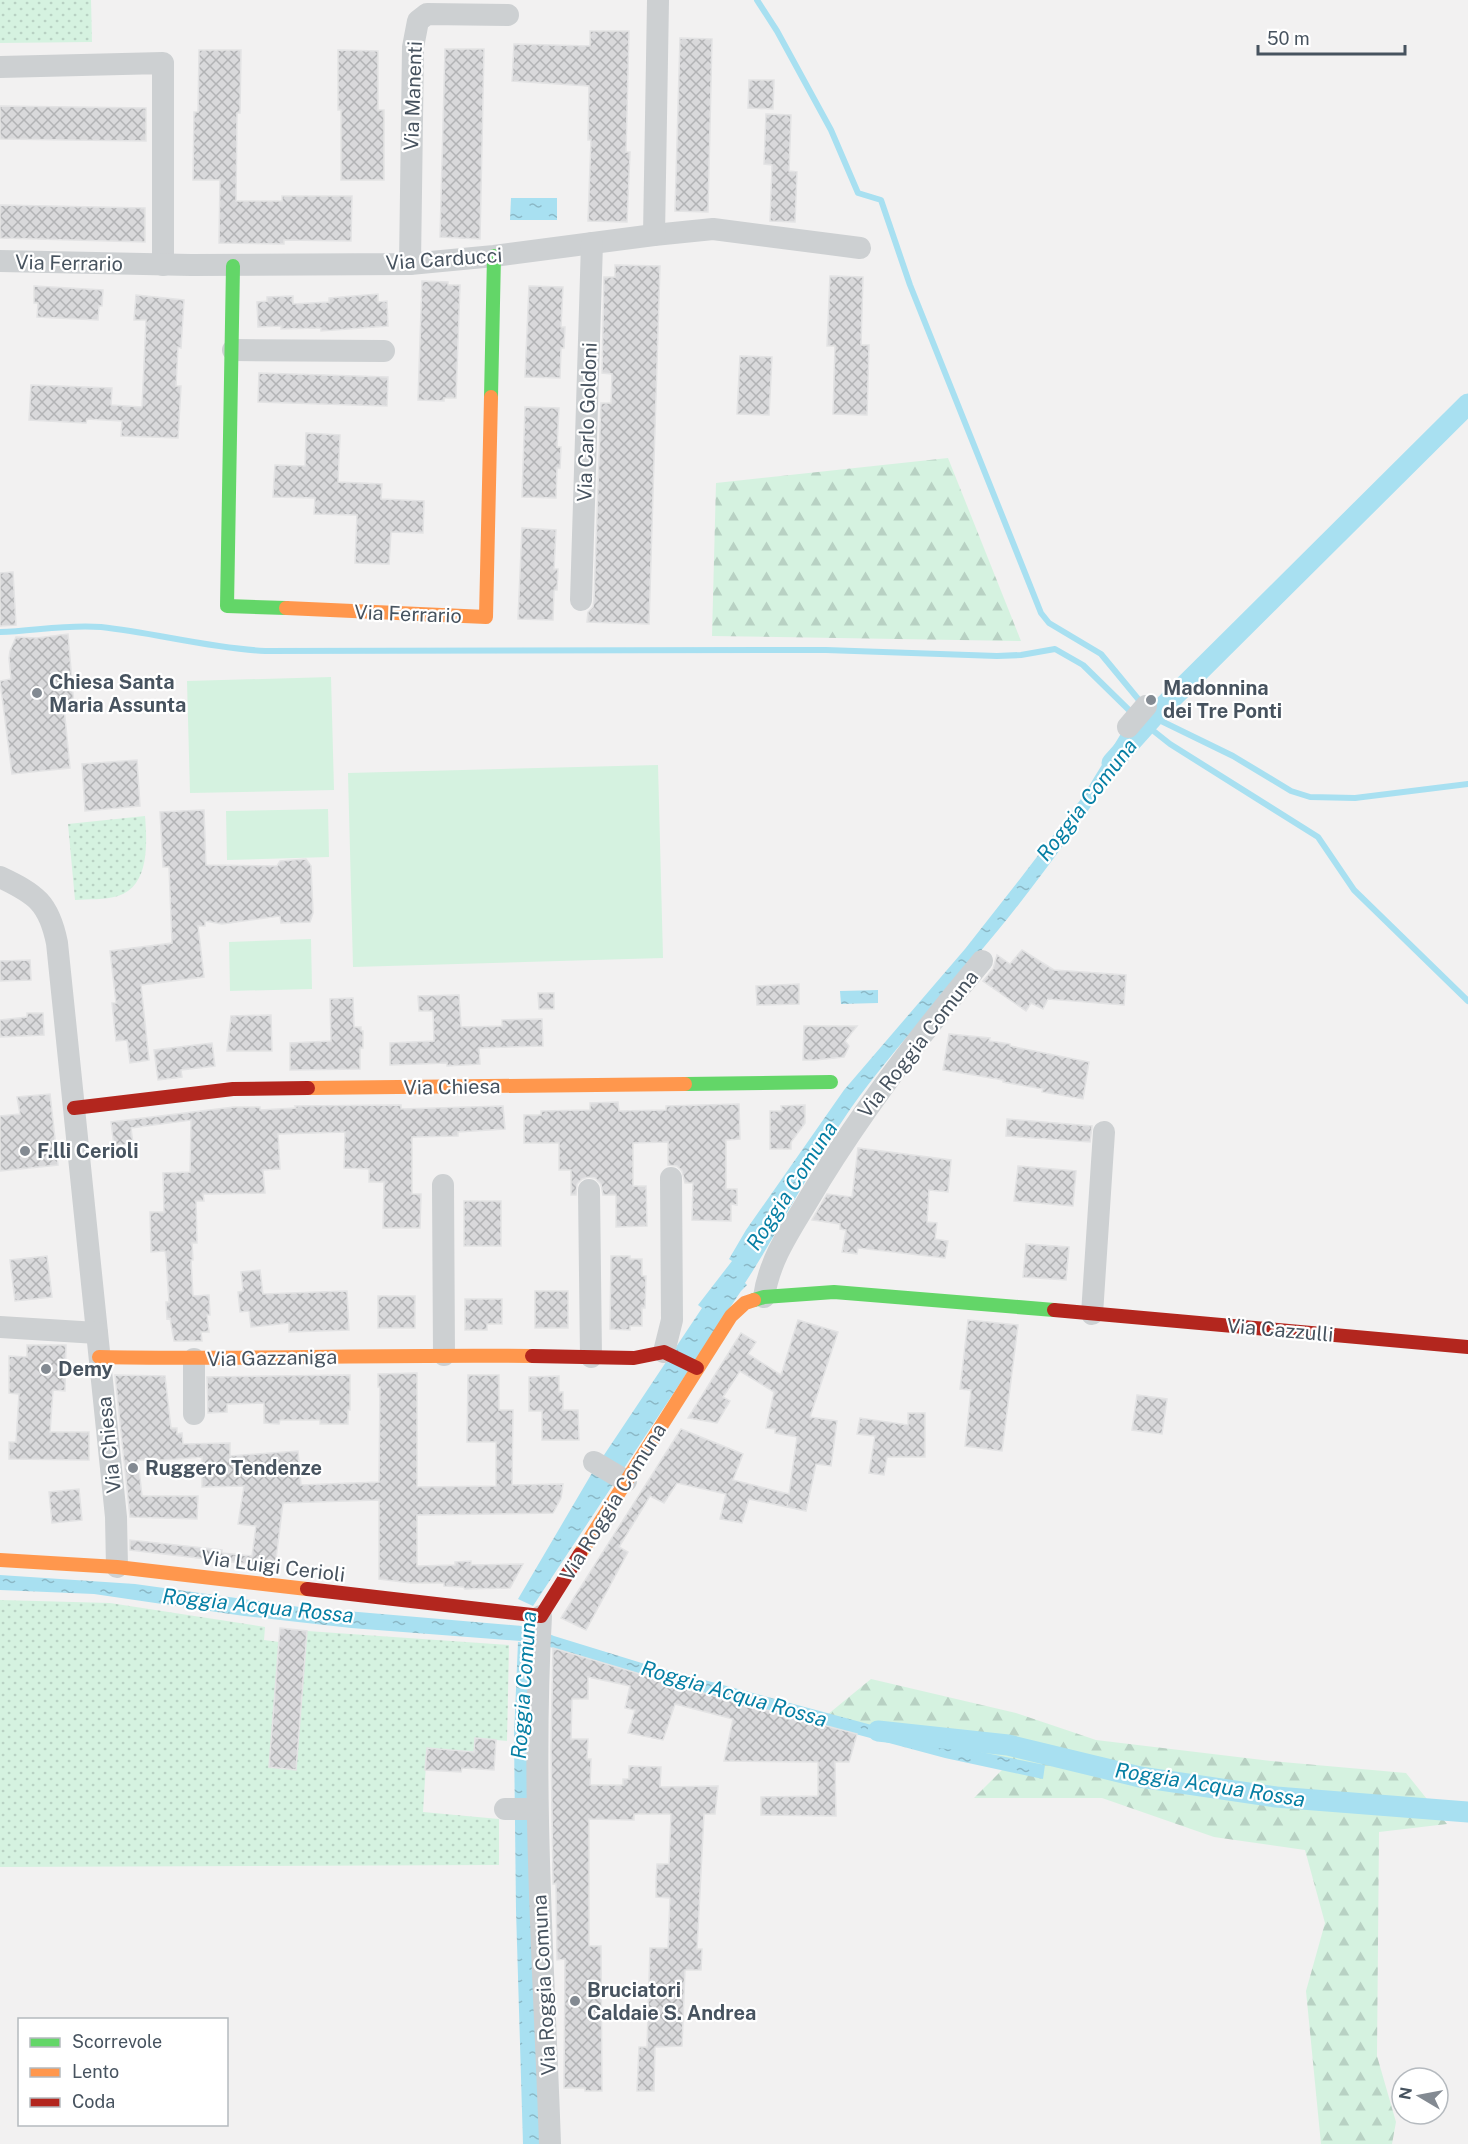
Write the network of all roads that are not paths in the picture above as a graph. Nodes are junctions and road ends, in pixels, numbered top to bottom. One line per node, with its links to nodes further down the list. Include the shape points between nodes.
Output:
1 (658, 0): 4 (street)
2 (508, 15): 9 (street, Via Manenti, via 427,14 418,21 413,47)
3 (0, 67): 10 (street, via 163,63)
4 (654, 235): 5 (street, Via Carducci); 6 (street, Via Carducci, via 712,229)
5 (592, 243): 7 (street, Via Carducci); 14 (street, Via Carlo Goldoni)
6 (860, 248)
7 (494, 256): 9 (street, Via Carducci); 12 (street, Via Ferrario, via 486,617 227,606)
8 (0, 261): 10 (street, Via Ferrario)
9 (410, 264): 11 (street, Via Carducci)
10 (163, 265): 11 (street, Via Ferrario)
11 (233, 266): 12 (street, Via Ferrario)
12 (233, 350): 13 (street)
13 (384, 351)
14 (581, 600)
15 (1146, 706): 16 (street)
16 (1128, 727)
17 (0, 877): 20 (street, Via Chiesa, via 39,900 52,921)
18 (982, 960): 25 (street, Via Roggia Comuna, via 901,1060 826,1168 774,1259 766,1277)
19 (831, 1082): 20 (street, Via Chiesa, via 233,1089)
20 (74, 1108): 28 (street, Via Chiesa)
21 (1104, 1132): 26 (street)
22 (671, 1178): 30 (street, via 672,1320)
23 (443, 1185): 31 (street)
24 (589, 1190): 33 (street)
25 (764, 1297): 26 (street, Via Cazzulli, via 834,1292); 35 (street, Via Roggia Comuna, via 745,1303 731,1316)
26 (1092, 1314): 29 (street, Via Cazzulli)
27 (0, 1328): 28 (street)
28 (97, 1333): 32 (street, Via Chiesa)
29 (1468, 1347)
30 (664, 1352): 33 (street, Via Gazzaniga, via 634,1358); 35 (street)
31 (444, 1355): 33 (street, Via Gazzaniga); 34 (street, Via Gazzaniga)
32 (99, 1357): 34 (street, Via Gazzaniga); 40 (street, Via Chiesa, via 116,1517)
33 (591, 1357)
34 (194, 1359): 36 (street)
35 (697, 1368): 38 (street, Via Roggia Comuna)
36 (194, 1414)
37 (594, 1462): 38 (street)
38 (626, 1481): 41 (street, Via Roggia Comuna)
39 (0, 1560): 40 (street, Via Luigi Cerioli)
40 (117, 1567): 41 (street, Via Luigi Cerioli, via 511,1612)
41 (541, 1630): 43 (street, Via Roggia Comuna)
42 (505, 1809): 43 (street)
43 (537, 1809): 44 (street, Via Roggia Comuna)
44 (550, 2144)

